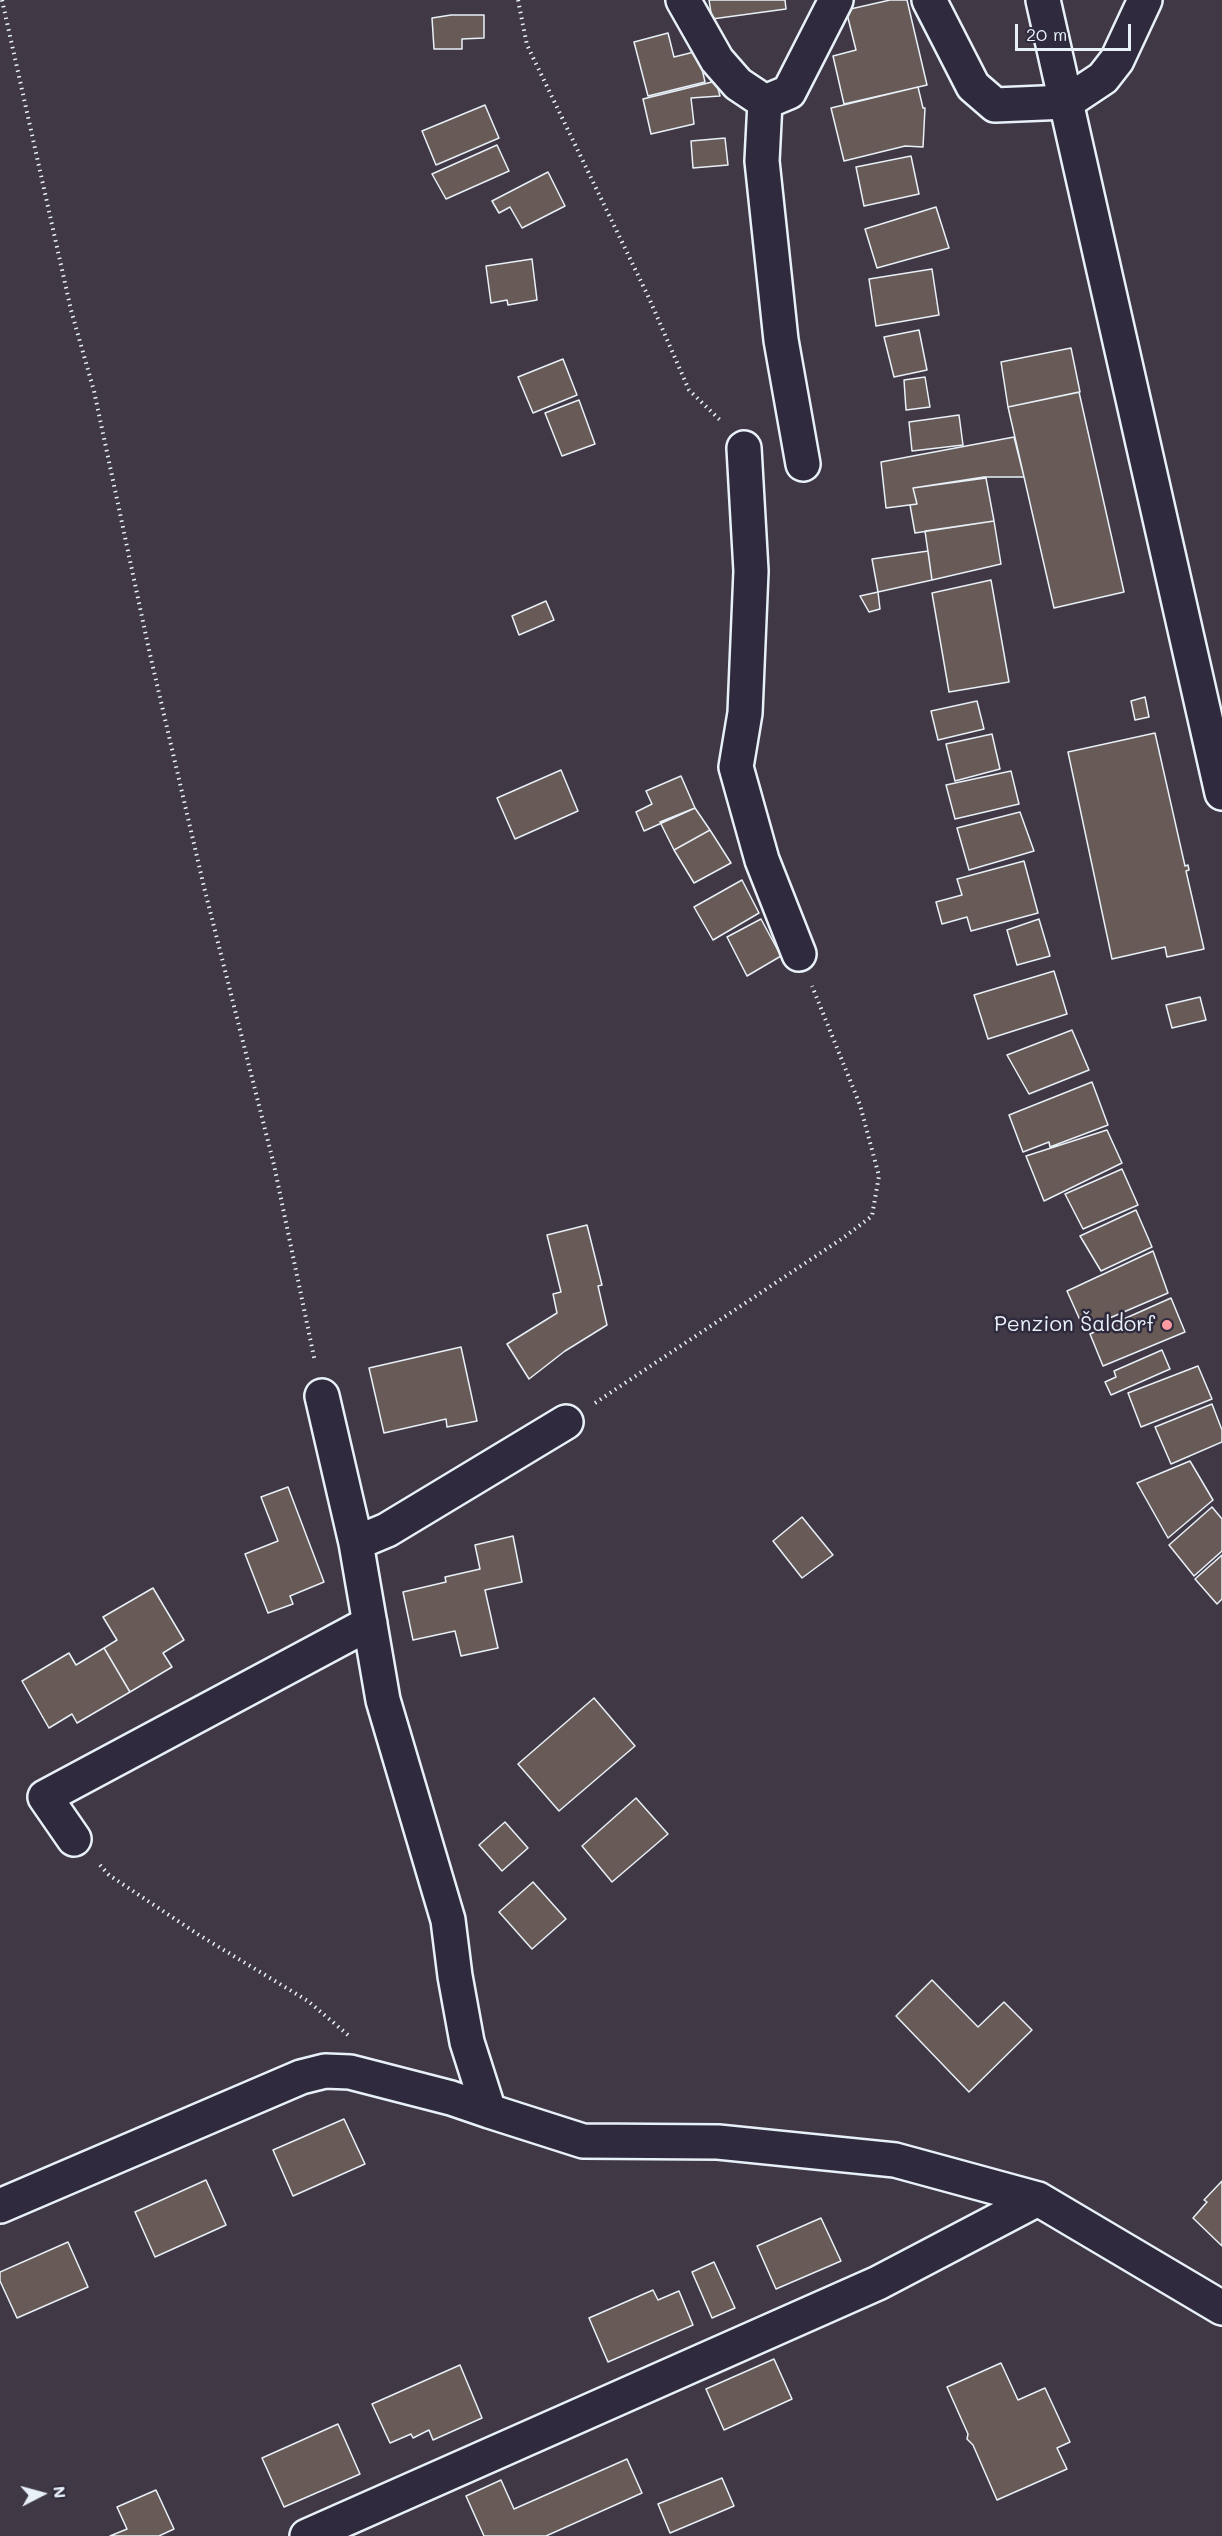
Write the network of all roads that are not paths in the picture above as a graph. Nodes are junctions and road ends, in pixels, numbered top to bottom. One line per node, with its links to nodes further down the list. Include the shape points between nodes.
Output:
1 (683, 0): 6 (street, via 717,60 738,84)
2 (836, 0): 6 (street, via 789,92)
3 (929, 0): 7 (street, via 973,86 995,105)
4 (1043, 0): 7 (street)
5 (1145, 0): 7 (street, via 1117,60 1102,78)
6 (765, 102): 9 (street, via 762,161 781,340)
7 (1066, 102): 10 (street)
8 (744, 448): 11 (street, via 751,571 745,713 736,767 762,860)
9 (803, 464)
10 (1222, 793)
11 (799, 954)
12 (322, 1396): 14 (street)
13 (566, 1422): 14 (street, via 387,1530)
14 (356, 1543): 15 (street)
15 (370, 1623): 16 (street, via 45,1797); 17 (street, via 383,1700 447,1920 467,2042)
16 (74, 1839)
17 (489, 2111): 18 (street, via 583,2141 718,2142 895,2160); 19 (street, via 350,2072 325,2071 301,2077)
18 (1038, 2199): 20 (street); 21 (street, via 878,2283)
19 (0, 2206)
20 (1222, 2308)
21 (307, 2536)

